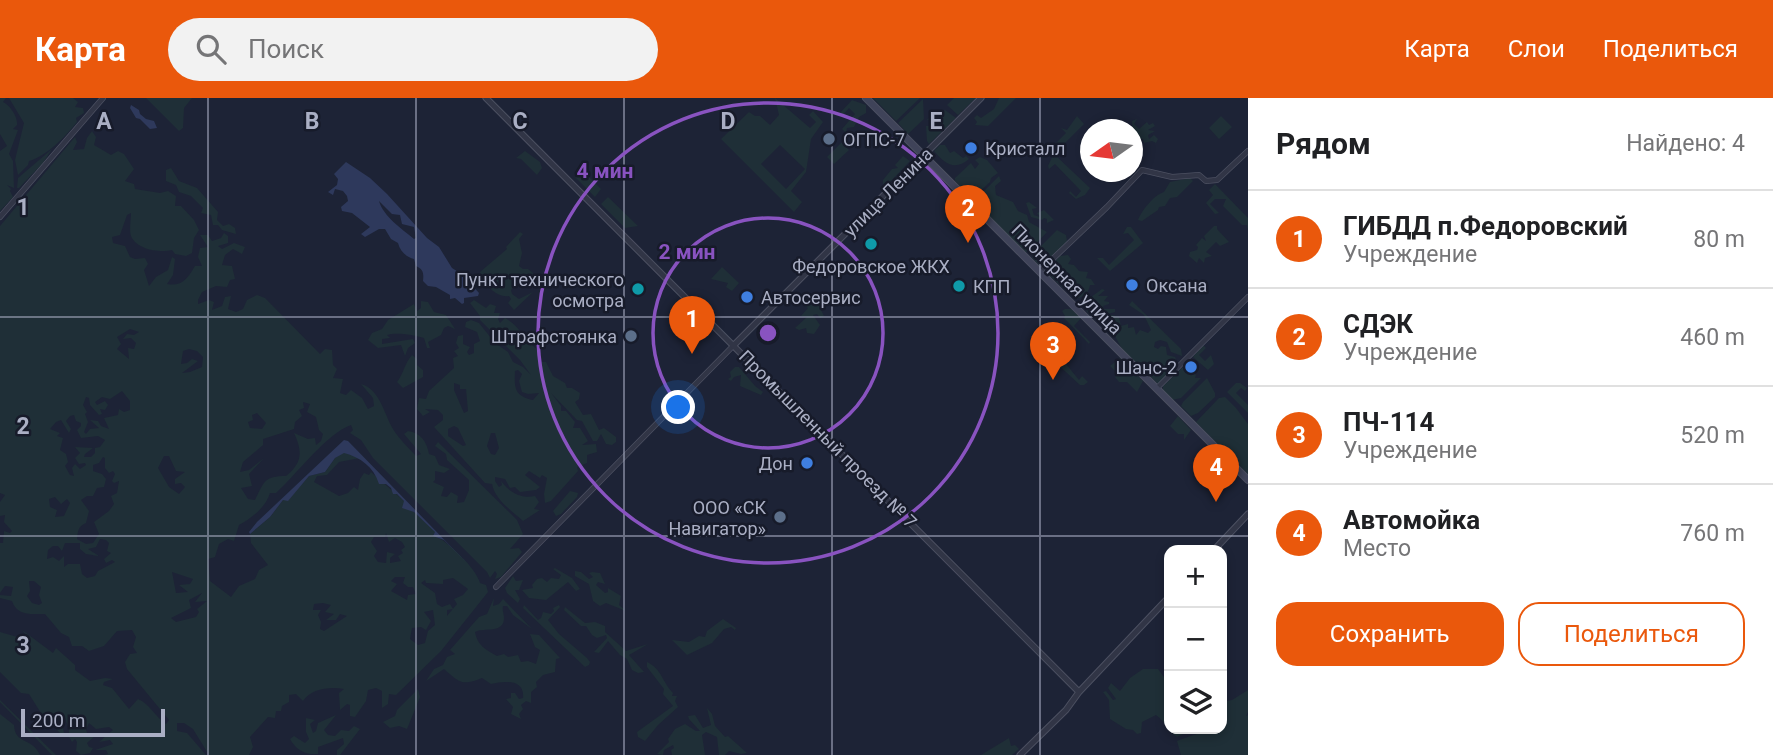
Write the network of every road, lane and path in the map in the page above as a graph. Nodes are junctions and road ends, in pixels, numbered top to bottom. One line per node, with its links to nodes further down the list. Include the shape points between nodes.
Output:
1 (103, 98): 7 (street)
2 (486, 98): 10 (street, Промышленный проезд № 7)
3 (866, 98): 6 (main road, Пионерная улица)
4 (981, 98): 6 (street, улица Ленина)
5 (1248, 150): 8 (street, via 1217,180 1142,170)
6 (924, 156): 8 (main road, Пионерная улица); 10 (street, улица Ленина)
7 (0, 217)
8 (1040, 271): 11 (main road, Пионерная улица)
9 (1248, 297): 11 (street)
10 (734, 345): 15 (street); 17 (street, Промышленный проезд № 7)
11 (1157, 388): 12 (main road, Пионерная улица)
12 (1248, 480)
13 (1248, 514): 14 (street)
14 (1219, 545)
15 (496, 587)
16 (1164, 602): 17 (street)
17 (1079, 692): 18 (street)
18 (1020, 755)

